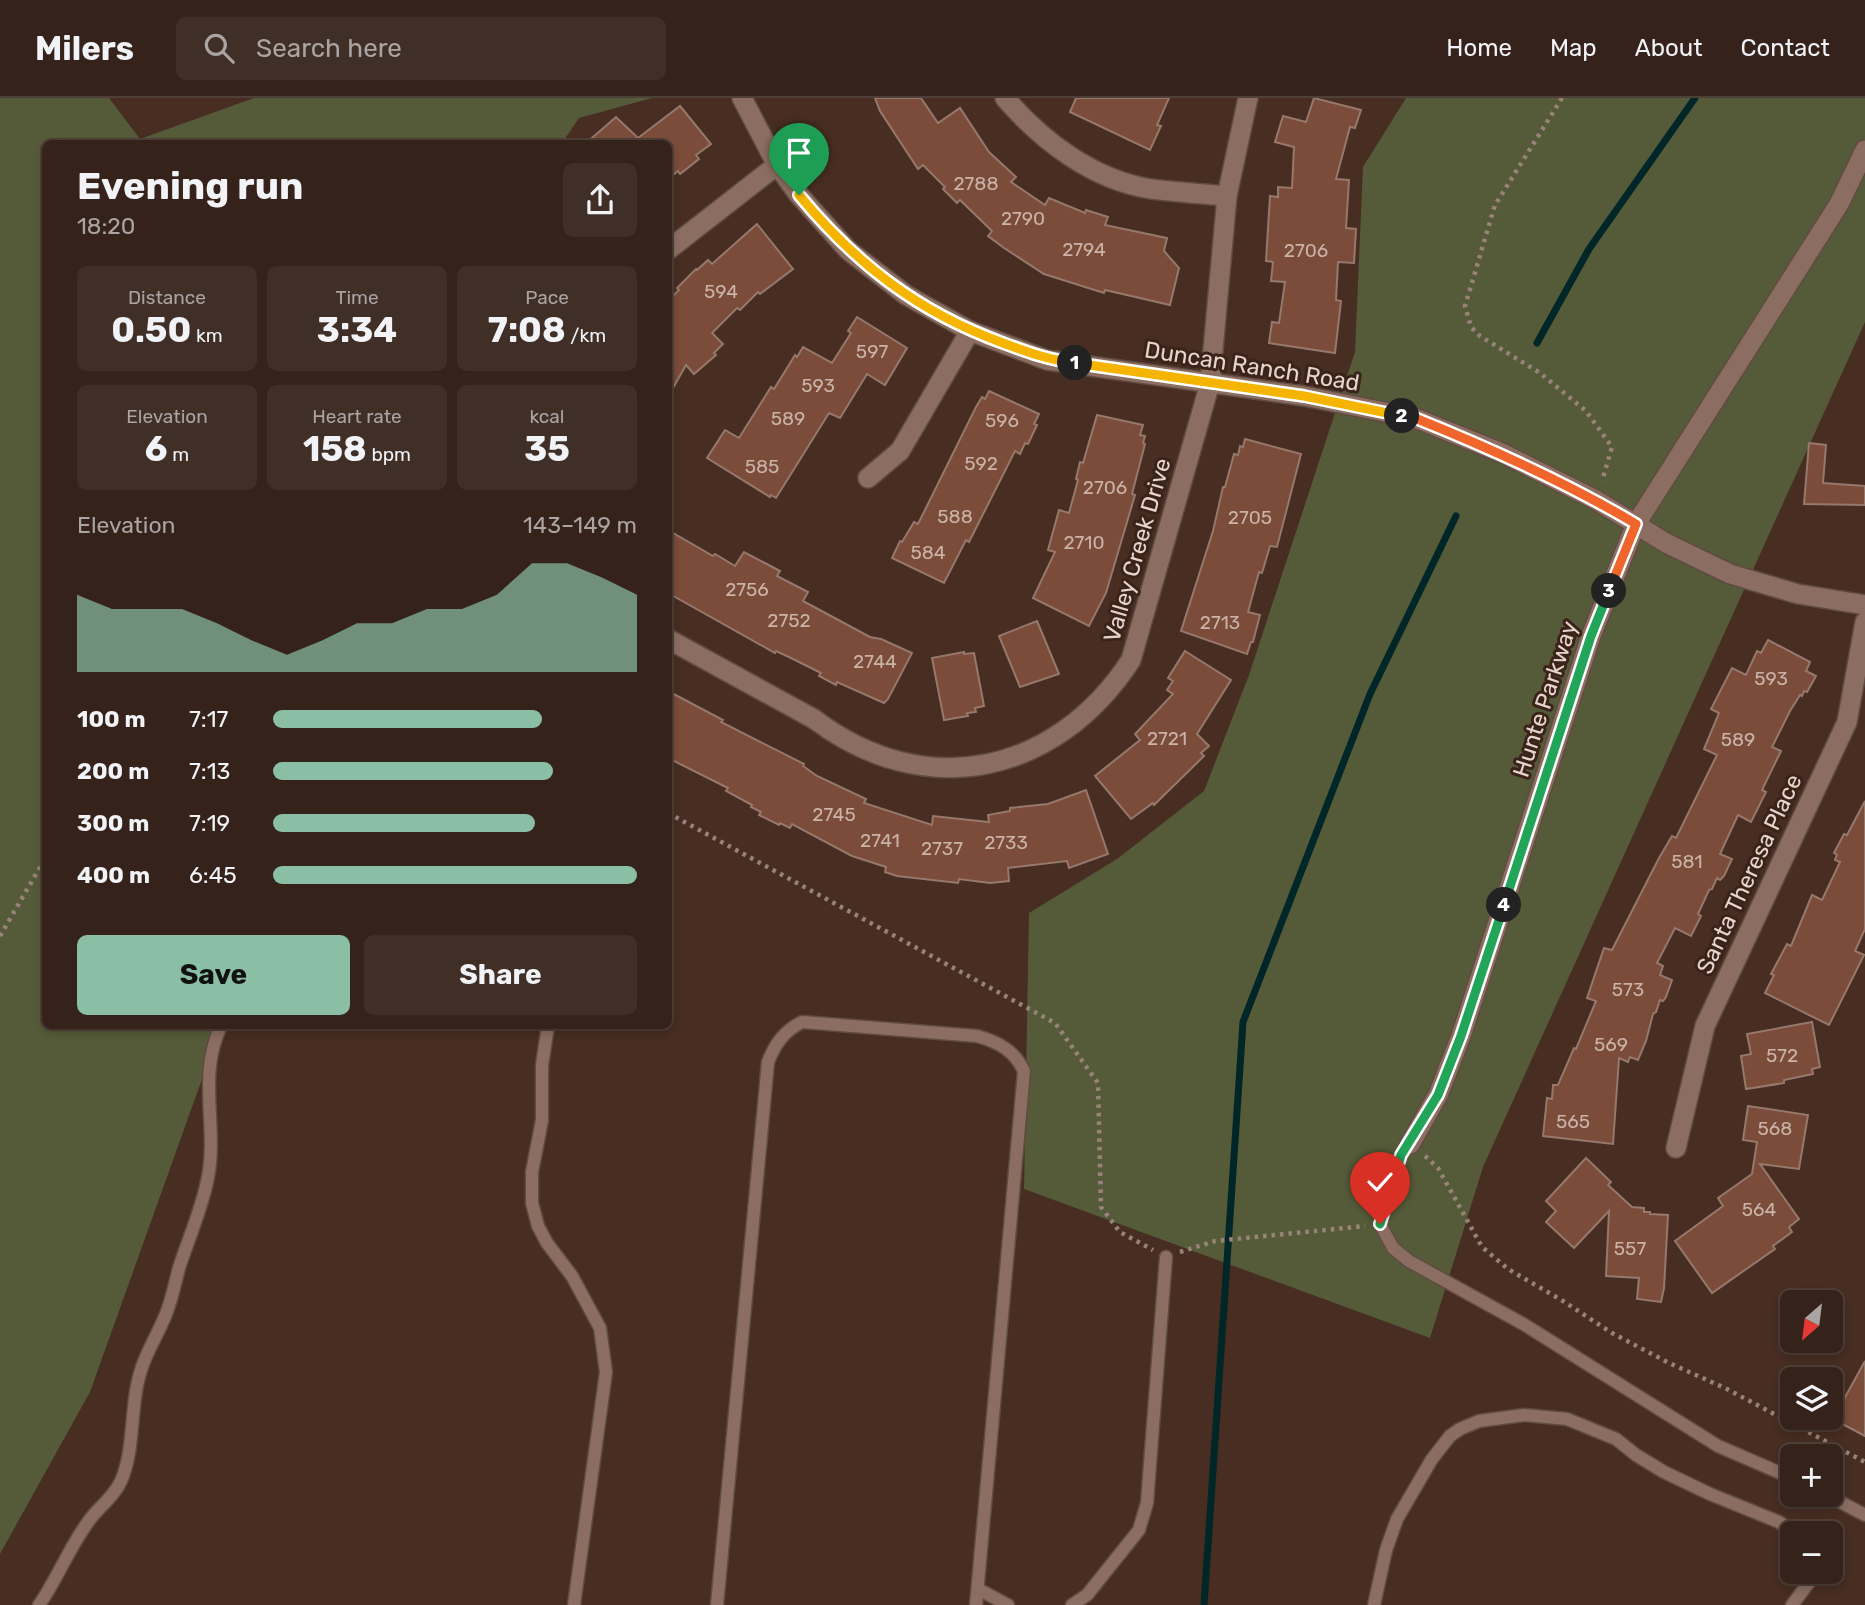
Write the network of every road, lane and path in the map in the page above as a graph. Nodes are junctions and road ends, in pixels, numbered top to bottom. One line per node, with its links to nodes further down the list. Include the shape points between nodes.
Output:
1 (742, 98): 6 (street, Duncan Ranch Road)
2 (1005, 98): 7 (street, via 1044,138 1093,169 1147,188)
3 (1248, 98): 7 (street, Valley Creek Drive)
4 (1562, 98): 12 (path, via 1495,205 1465,306 1471,327 1480,336 1540,373 1586,411 1612,447)
5 (1865, 150): 13 (street, Hunte Parkway, via 1839,204)
6 (777, 165): 8 (street); 9 (street, Duncan Ranch Road, via 848,250 906,295)
7 (1227, 196): 10 (street, Valley Creek Drive)
8 (672, 247)
9 (970, 331): 10 (street, Duncan Ranch Road, via 1047,359); 11 (street, via 900,451)
10 (1210, 383): 12 (street, Duncan Ranch Road, via 1415,418 1502,453); 16 (street, Valley Creek Drive, via 1131,660 1085,715 1031,751 988,764 926,768 902,763 858,747)
11 (868, 478)
12 (1596, 500): 13 (street, Duncan Ranch Road)
13 (1636, 524): 14 (street, Duncan Ranch Road, via 1730,574 1798,594); 21 (street, Hunte Parkway, via 1591,636 1461,1036 1438,1095)
14 (1865, 605)
15 (1865, 622): 22 (street, Santa Theresa Place, via 1847,722 1705,1026)
16 (672, 641)
17 (42, 864): 18 (path)
18 (0, 936)
19 (220, 1029): 31 (lane, via 209,1058 208,1174 167,1313 142,1366 120,1482 91,1518)
20 (548, 1029): 32 (lane, via 532,1202 547,1243 572,1276 600,1328 606,1371)
21 (1410, 1144): 24 (path, via 1438,1168 1482,1247 1508,1269 1612,1332); 25 (lane, via 1401,1155 1380,1224 1393,1248 1718,1446)
22 (1676, 1148)
23 (1166, 1257): 36 (lane, via 1144,1512 1139,1530 1087,1595)
24 (1865, 1462)
25 (1780, 1473)
26 (1843, 1503): 27 (lane)
27 (1865, 1515)
28 (1780, 1523): 37 (lane, via 1664,1472 1616,1439 1567,1419 1524,1415 1479,1421 1450,1436 1397,1519)
29 (1808, 1584): 38 (lane)
30 (978, 1589): 33 (lane, via 1024,1071 1009,1050 976,1036 802,1022 780,1038 768,1062); 34 (lane); 35 (lane)
31 (39, 1605)
32 (574, 1605)
33 (717, 1605)
34 (976, 1605)
35 (1007, 1605)
36 (1072, 1605)
37 (1374, 1605)
38 (1792, 1605)

